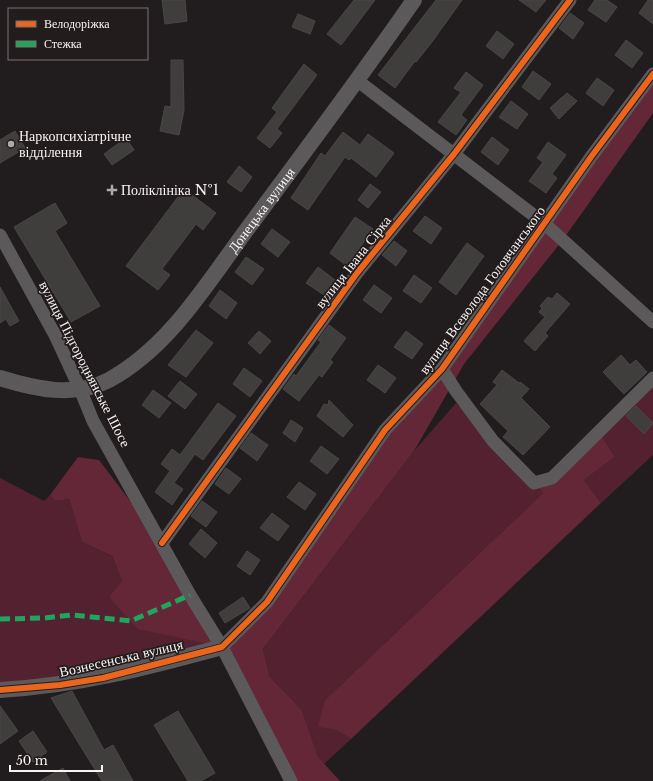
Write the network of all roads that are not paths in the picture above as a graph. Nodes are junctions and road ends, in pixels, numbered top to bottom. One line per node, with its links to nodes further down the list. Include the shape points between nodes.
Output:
1 (414, 0): 4 (street, Донецька вулиця)
2 (570, 0): 6 (street, вулиця Івана Сірка)
3 (653, 74): 5 (street, вулиця Всеволода Головчанського)
4 (358, 81): 6 (street); 13 (street, Донецька вулиця, via 177,324 138,361 108,380)
5 (648, 92): 7 (street, вулиця Всеволода Головчанського, via 592,157)
6 (454, 154): 7 (street); 14 (street, вулиця Івана Сірка, via 357,273)
7 (545, 224): 9 (street); 10 (street, вулиця Всеволода Головчанського)
8 (0, 235): 13 (street, вулиця Підгороднянське Шосе, via 55,335)
9 (653, 322)
10 (442, 369): 12 (street, via 493,441 534,483 552,478); 15 (street, вулиця Всеволода Головчанського, via 385,430 268,602)
11 (0, 378): 13 (street, Донецька вулиця, via 52,390)
12 (653, 378)
13 (80, 389): 14 (street, вулиця Підгороднянське Шосе, via 93,421)
14 (162, 543): 15 (street, вулиця Підгороднянське Шосе)
15 (222, 647): 16 (street, Вознесенська вулиця, via 103,678); 17 (street, вулиця Підгороднянське Шосе)
16 (0, 690)
17 (291, 781)

